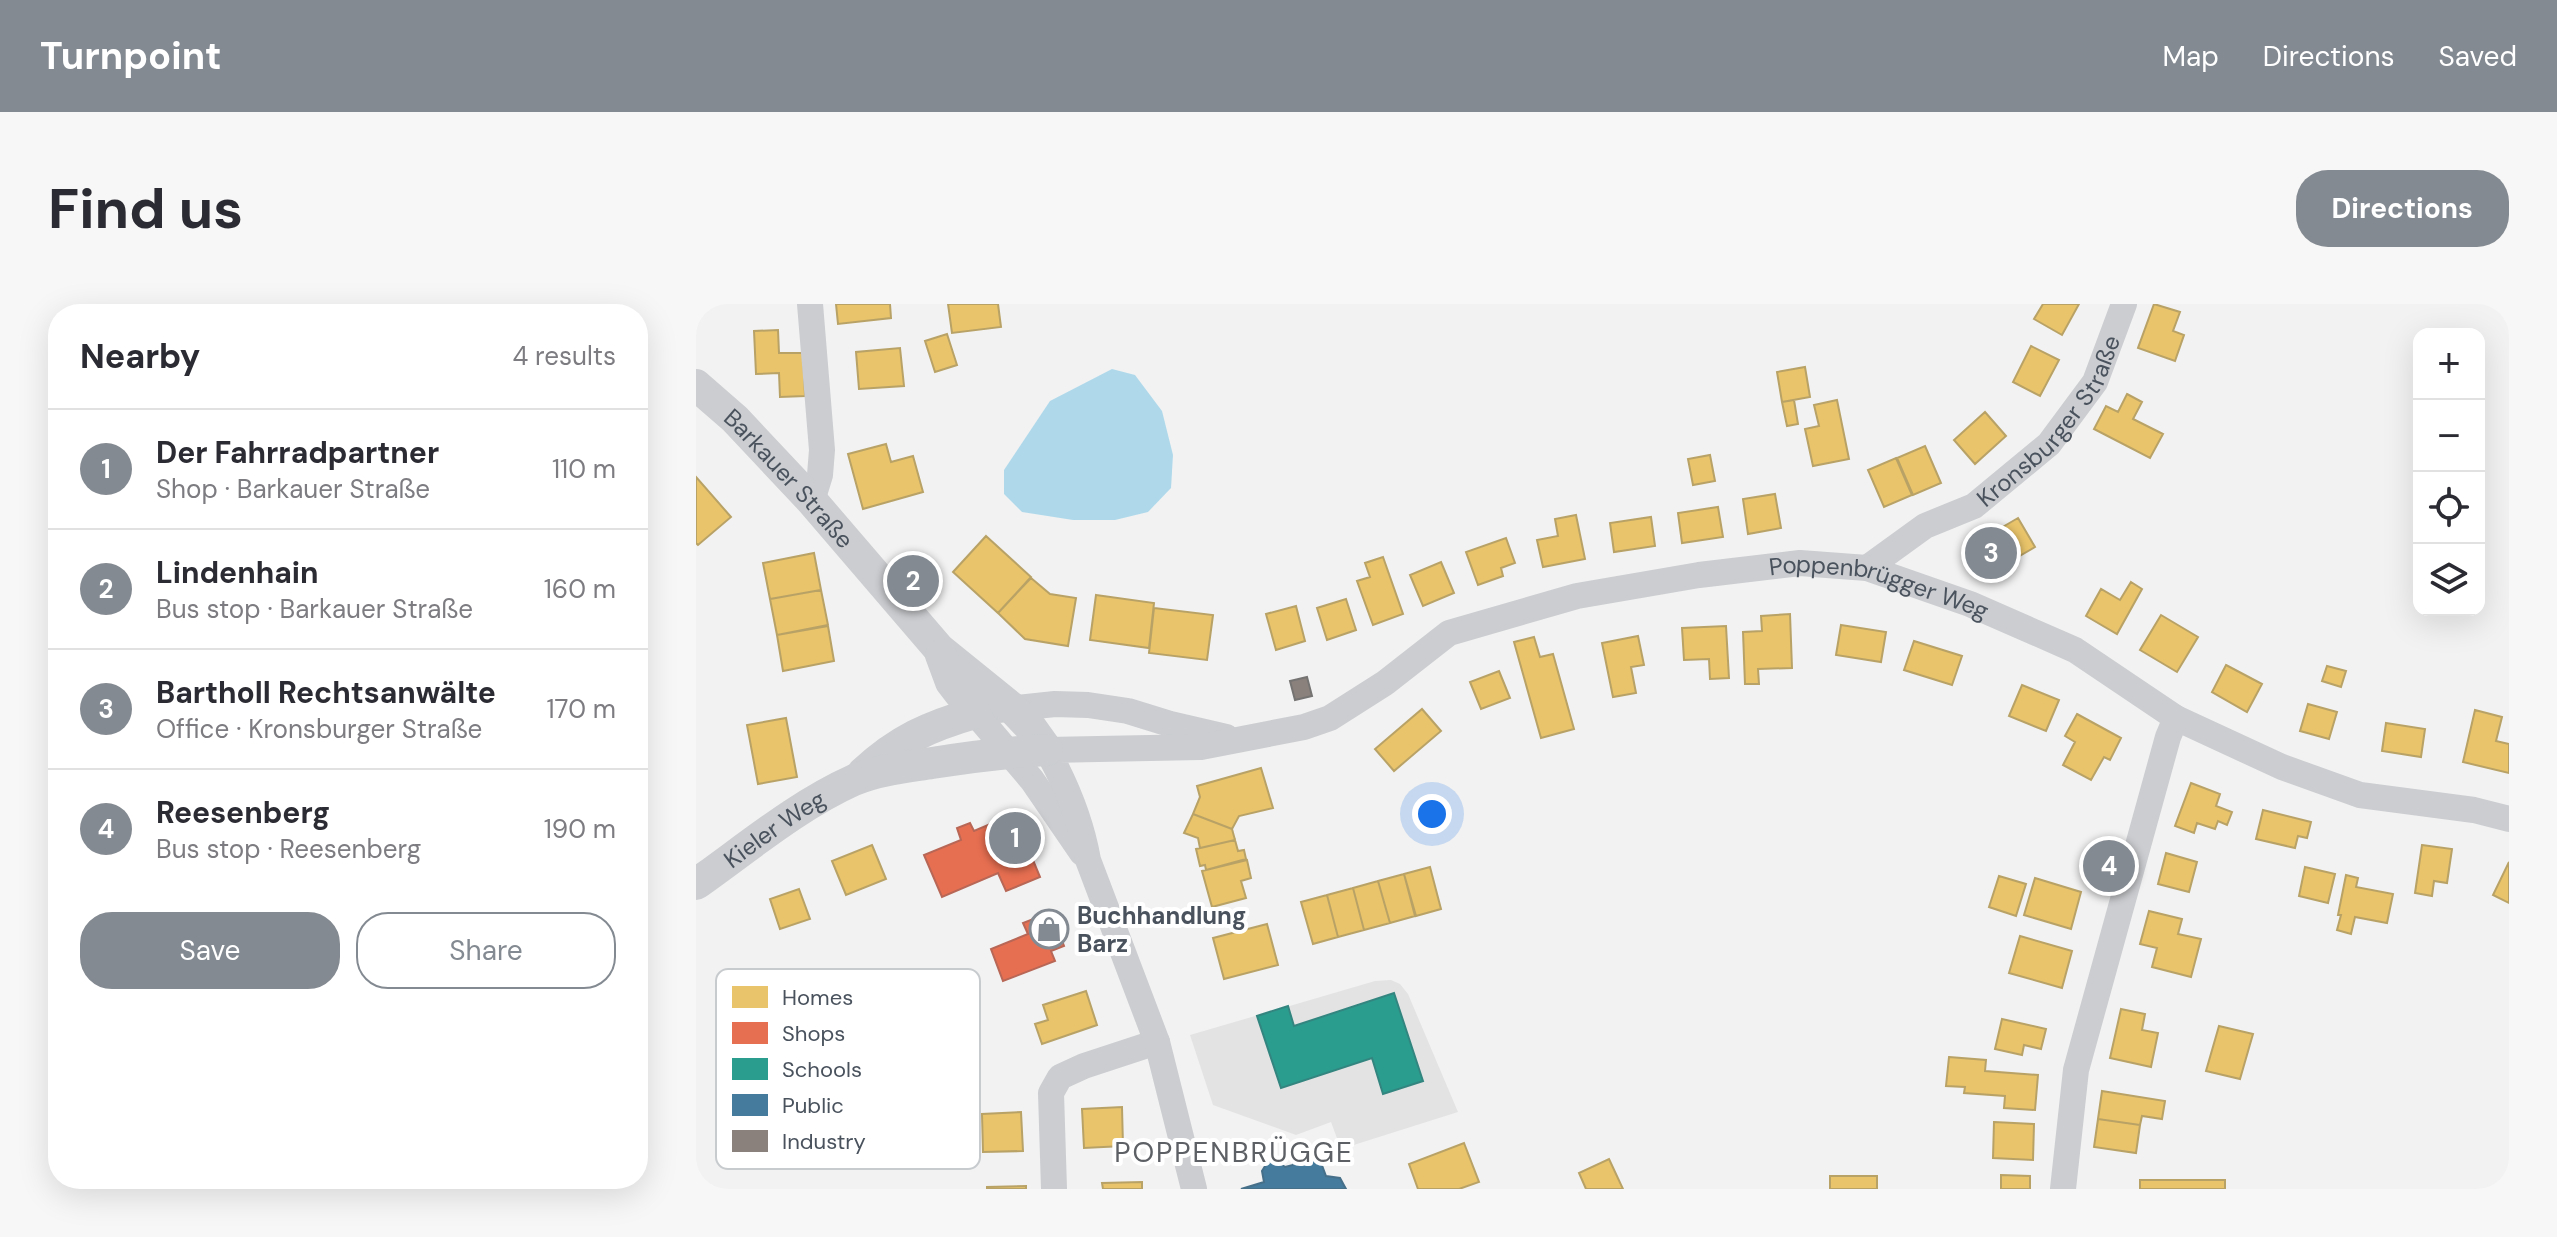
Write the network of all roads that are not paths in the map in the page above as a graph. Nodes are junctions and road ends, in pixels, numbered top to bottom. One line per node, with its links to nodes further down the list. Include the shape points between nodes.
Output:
1 (810, 304): 4 (street, via 822,450)
2 (2124, 304): 5 (street, Kronsburger Straße, via 2095,382 2049,444 1974,506 1925,526)
3 (696, 385): 4 (street, Barkauer Straße)
4 (812, 501): 6 (street, Barkauer Straße)
5 (1867, 568): 9 (street, Poppenbrügger Weg, via 1970,604 2075,650); 10 (street, Poppenbrügger Weg, via 1800,563 1577,596 1449,633 1330,718)
6 (939, 649): 7 (street, Barkauer Straße); 8 (street, Barkauer Straße, via 951,682)
7 (1012, 708): 8 (street, Poppenbrügger Weg); 10 (street, Poppenbrügger Weg, via 1088,705); 11 (street, Barkauer Straße)
8 (975, 713): 12 (street, Barkauer Straße); 13 (street, Kieler Weg, via 918,733 891,748)
9 (2176, 718): 14 (street, Poppenbrügger Weg, via 2282,767 2360,795); 20 (street, via 2076,1070)
10 (1238, 740): 11 (street, Poppenbrügger Weg, via 1201,747)
11 (1047, 750): 12 (street, Poppenbrügger Weg); 15 (street, Barkauer Straße, via 1083,829)
12 (1009, 752): 13 (street, Kieler Weg); 15 (street, Barkauer Straße)
13 (858, 778): 16 (street, Kieler Weg, via 780,824)
14 (2509, 819)
15 (1088, 860): 17 (street, Barkauer Straße)
16 (696, 884)
17 (1157, 1042): 18 (street, via 1060,1077 1051,1093); 19 (street, Barkauer Straße)
18 (1054, 1189)
19 (1194, 1189)
20 (2063, 1189)

